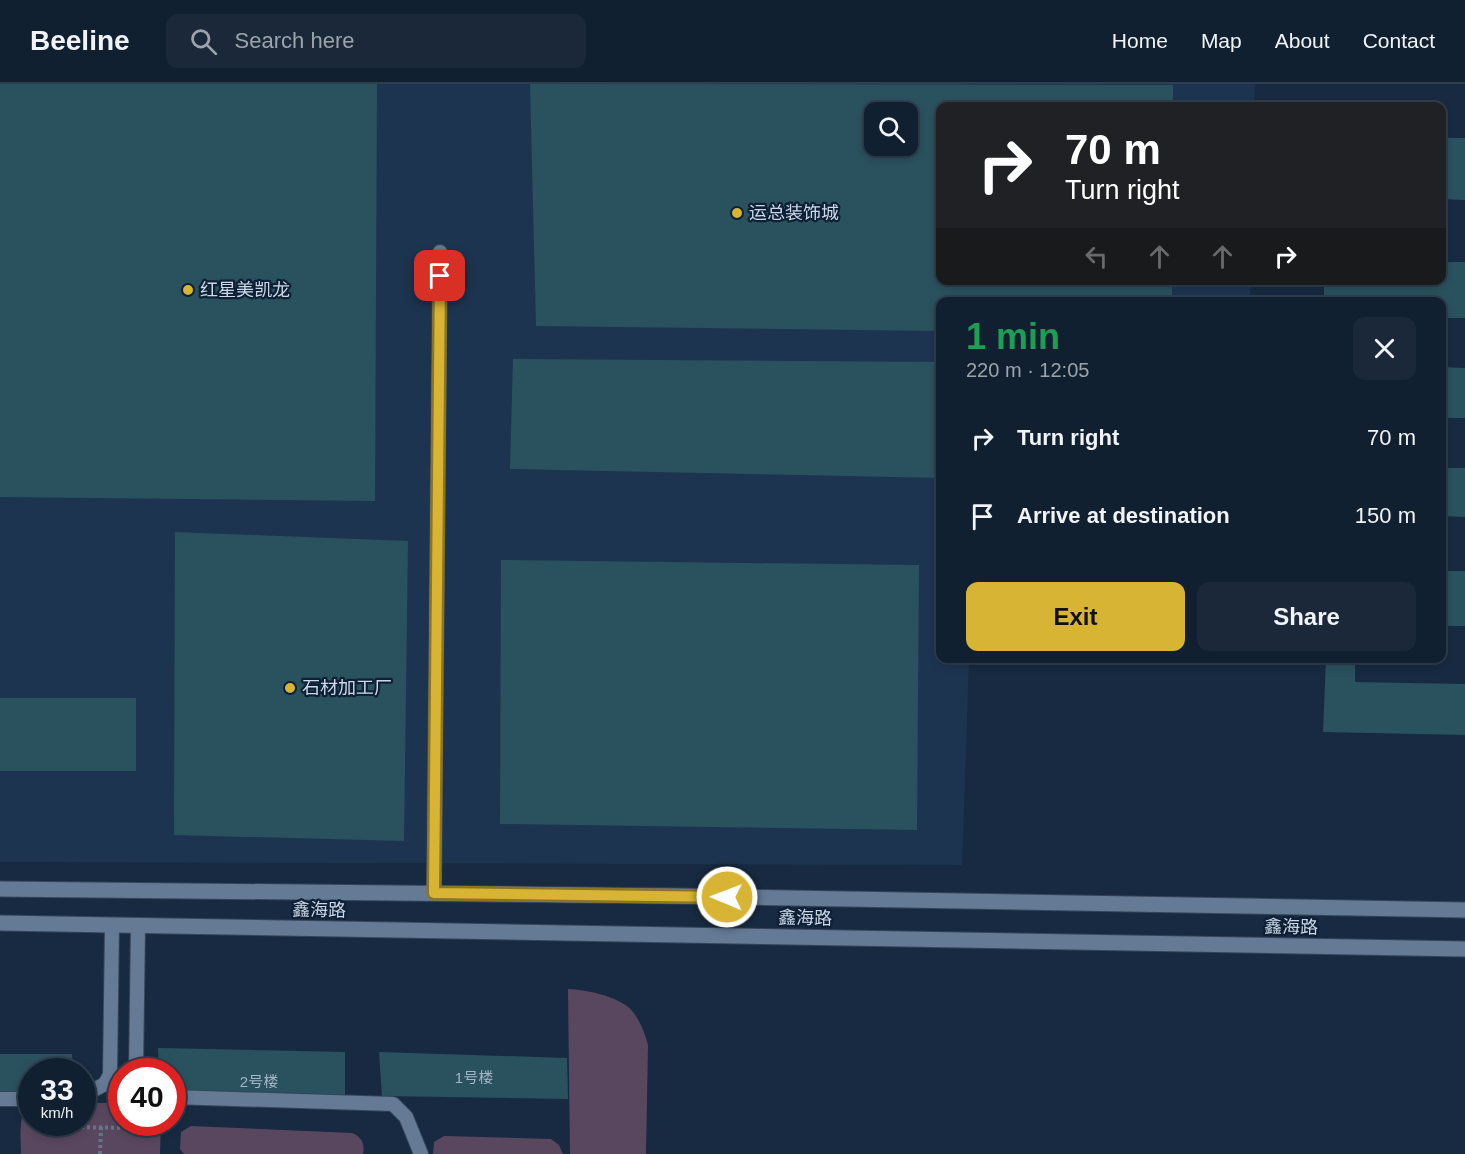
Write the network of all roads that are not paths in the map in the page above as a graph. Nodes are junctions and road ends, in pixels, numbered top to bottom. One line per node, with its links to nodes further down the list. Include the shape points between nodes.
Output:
1 (440, 252): 3 (lane)
2 (0, 890): 3 (street, 鑫海路)
3 (434, 893): 4 (street, 鑫海路)
4 (1465, 910)
5 (0, 923): 6 (street, 鑫海路)
6 (112, 925): 7 (street, 鑫海路); 10 (lane, via 111,1075)
7 (138, 926): 8 (street, 鑫海路); 9 (lane)
8 (1465, 949)
9 (136, 1058)
10 (96, 1089)
11 (186, 1097): 14 (lane, via 393,1104 406,1117)
12 (0, 1098): 13 (lane)
13 (18, 1099)
14 (421, 1154)

